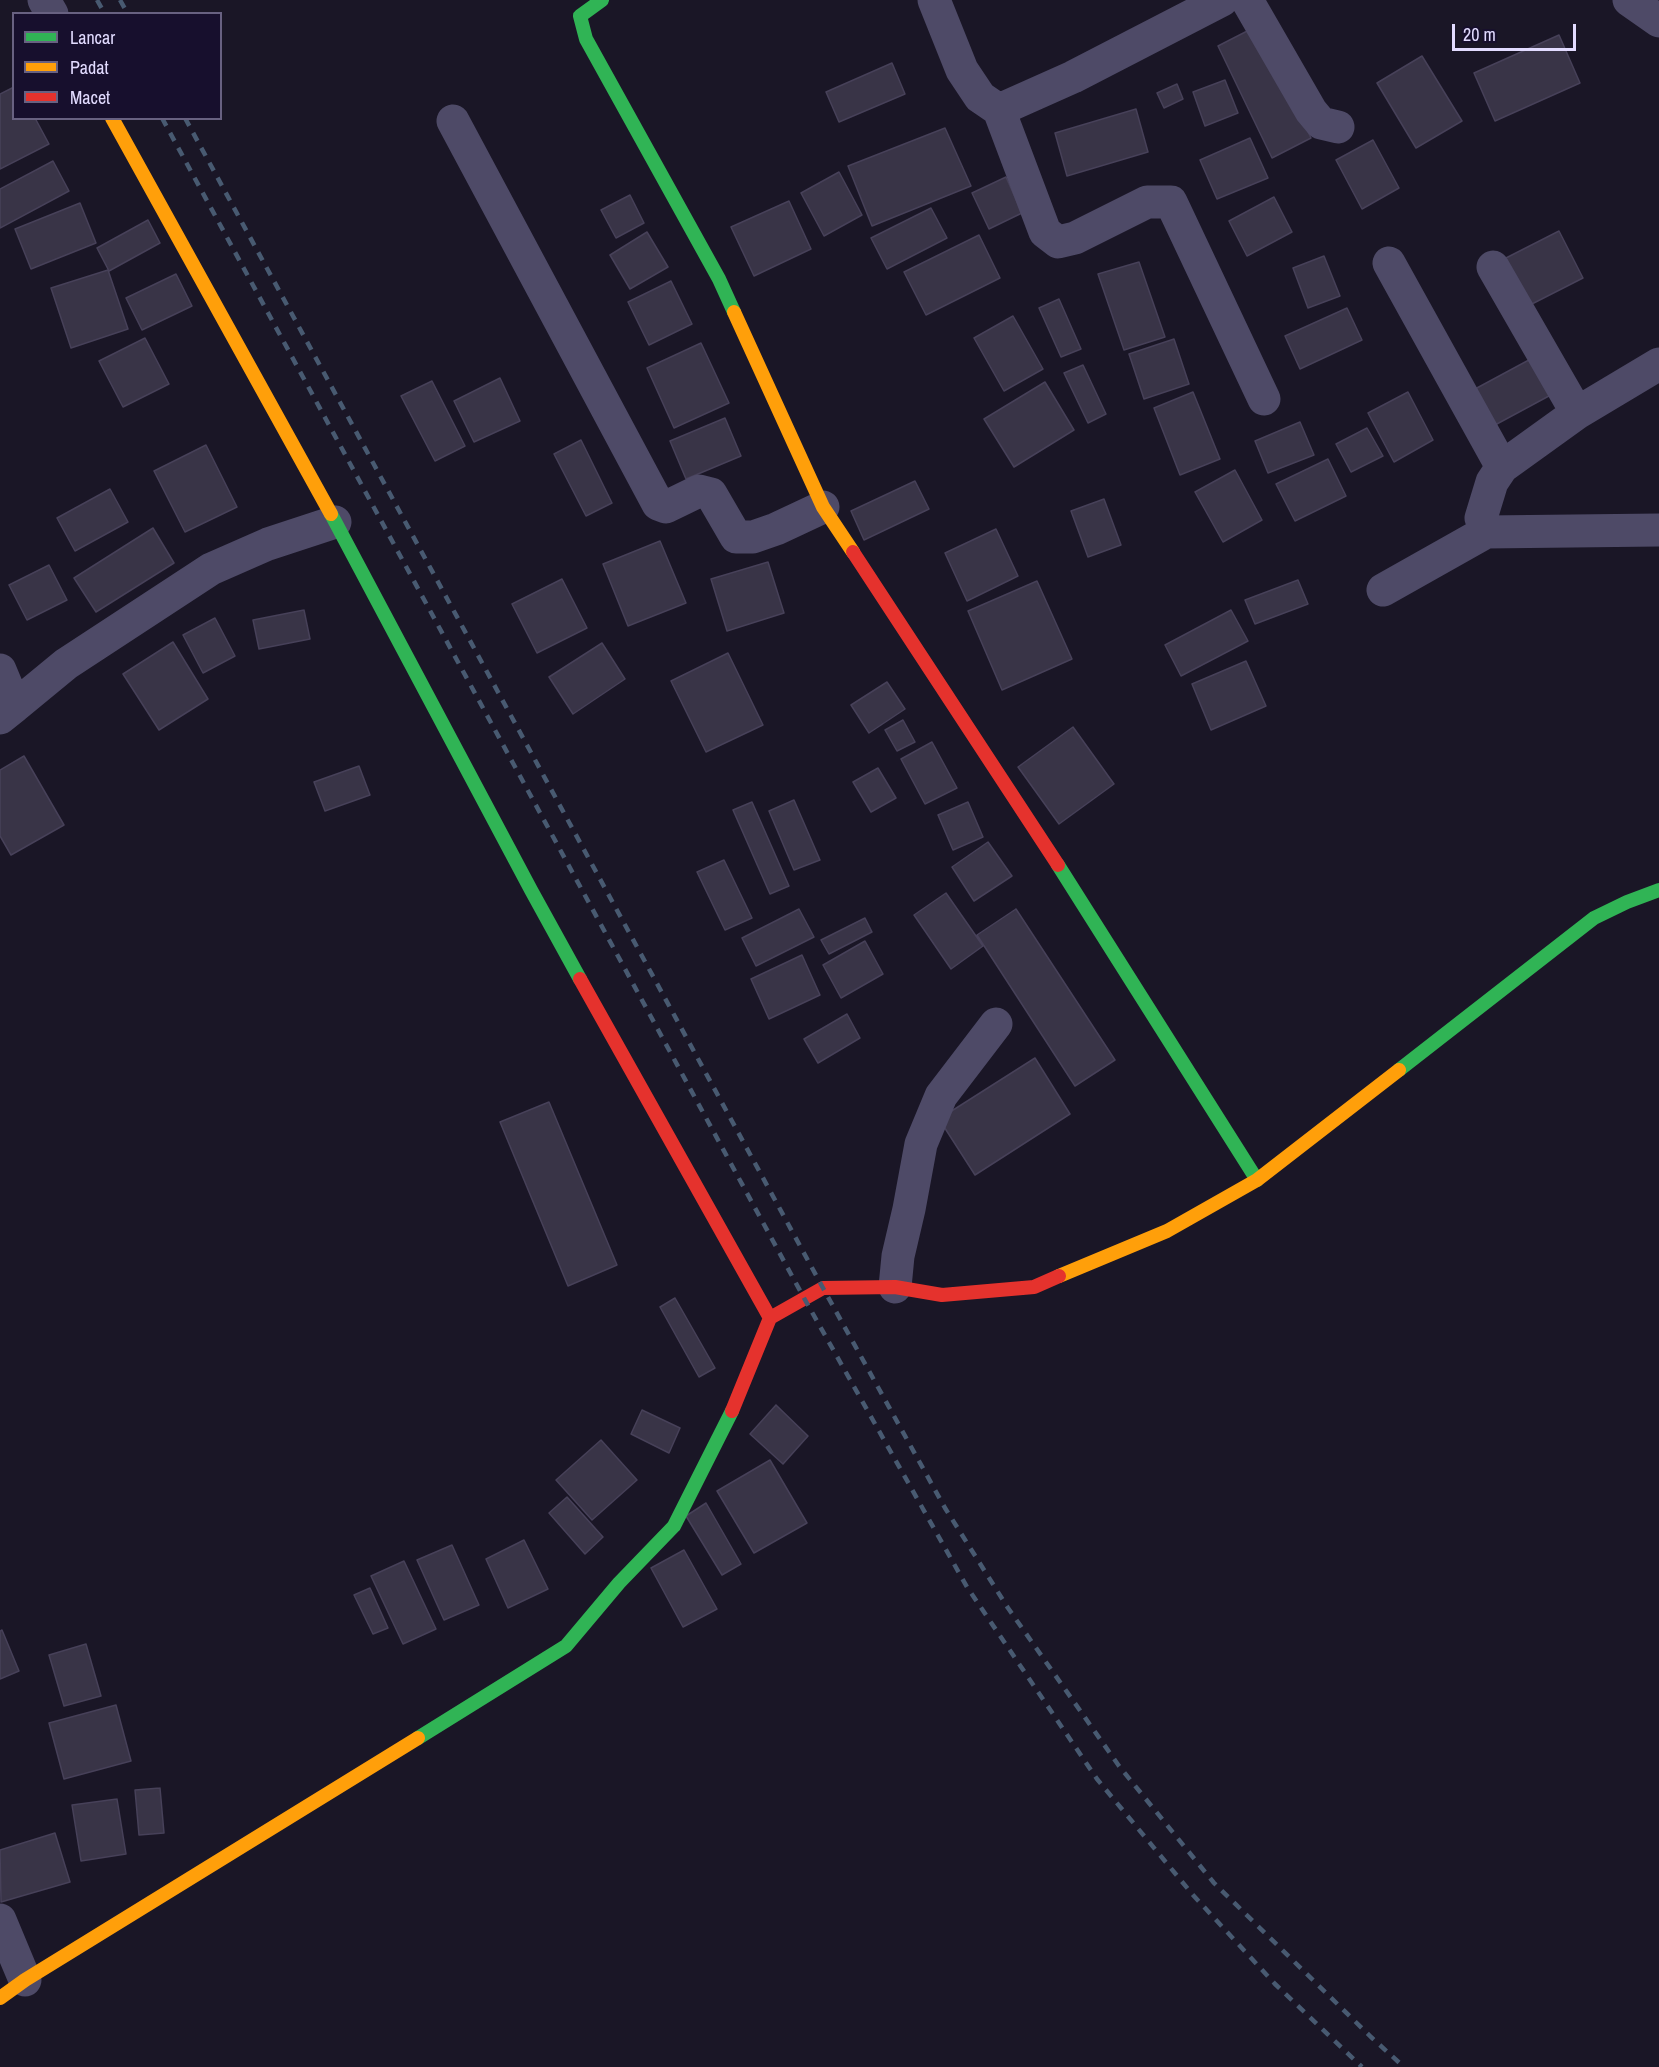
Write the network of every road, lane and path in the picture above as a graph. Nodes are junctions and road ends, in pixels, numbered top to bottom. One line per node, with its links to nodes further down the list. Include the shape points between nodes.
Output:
1 (602, 0): 17 (street, via 580,16 586,39 719,279)
2 (934, 0): 7 (street, via 962,70 980,98)
3 (1222, 0): 7 (street)
4 (1247, 0): 10 (street, via 1311,111 1321,123)
5 (1629, 0): 6 (street)
6 (1659, 21)
7 (999, 110): 14 (street, via 1045,232 1058,242 1075,238 1147,202 1171,202)
8 (113, 120): 18 (street)
9 (453, 121): 17 (street, via 658,504 666,507 699,491 711,494 736,537 753,537)
10 (1338, 127)
11 (1389, 263): 16 (street)
12 (1493, 267): 15 (street)
13 (1659, 363): 15 (street)
14 (1264, 399)
15 (1577, 413): 16 (street)
16 (1502, 467): 20 (street, via 1492,482 1481,518)
17 (823, 507): 26 (street, via 1047,848)
18 (335, 522): 23 (street, via 268,544 211,569 66,664); 28 (street, via 531,890)
19 (1659, 530): 20 (street)
20 (1486, 532): 21 (street)
21 (1383, 590)
22 (0, 670): 23 (street)
23 (8, 712)
24 (1659, 890): 26 (street, via 1594,918)
25 (996, 1024): 27 (street, via 941,1096 921,1144)
26 (1257, 1180): 27 (street, via 1167,1231 1034,1287 942,1295)
27 (895, 1287): 28 (street, via 823,1288)
28 (770, 1318): 30 (street, via 726,1425 674,1526 566,1646)
29 (0, 1920): 30 (street)
30 (12, 1989)

